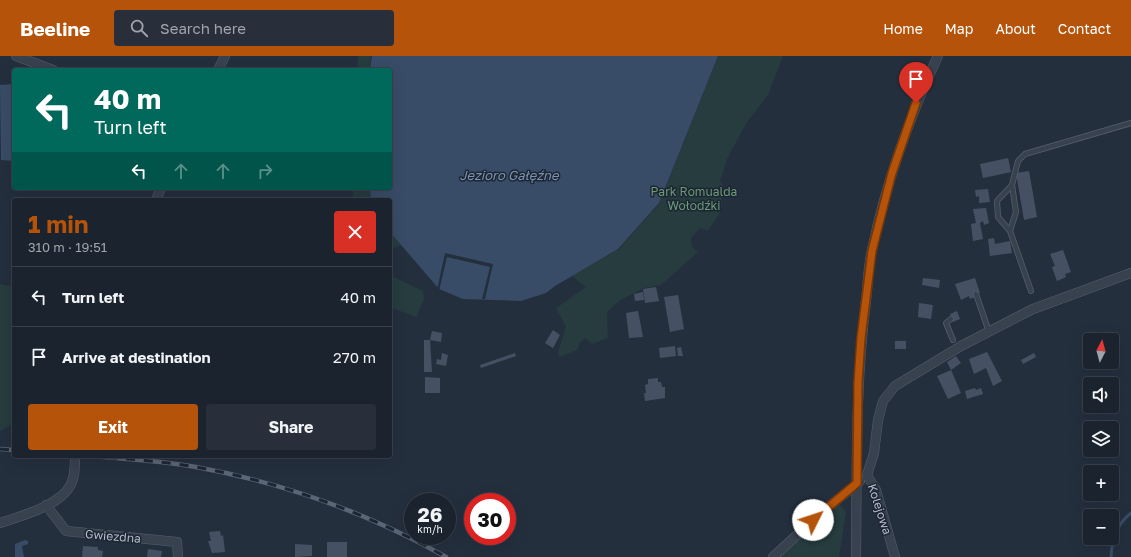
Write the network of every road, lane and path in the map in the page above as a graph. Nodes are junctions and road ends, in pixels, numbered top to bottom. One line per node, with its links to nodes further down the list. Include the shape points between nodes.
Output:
1 (16, 56): 4 (street)
2 (225, 56): 5 (street)
3 (938, 56): 17 (street, via 916,103 892,173 872,251 858,382)
4 (47, 68)
5 (219, 68)
6 (1131, 123): 7 (lane, via 1025,154 1018,161)
7 (1012, 185): 8 (lane, via 1016,212); 8 (lane, via 997,201 998,217)
8 (1010, 231): 10 (lane)
9 (1131, 273): 13 (street, via 1033,309)
10 (1031, 291)
11 (976, 294): 13 (lane)
12 (952, 319): 14 (lane, via 946,323)
13 (989, 332): 16 (street, via 895,386 883,401 874,453)
14 (953, 340)
15 (75, 458): 18 (street, via 70,486 65,493)
16 (867, 475): 17 (street, Kolejowa); 23 (street, Kolejowa, via 876,490)
17 (857, 483): 21 (street, Kolejowa); 22 (street)
18 (46, 505): 19 (street); 20 (street, Gwiezdna, via 66,531 177,542)
19 (0, 522)
20 (178, 557)
21 (772, 557)
22 (856, 557)
23 (894, 557)

